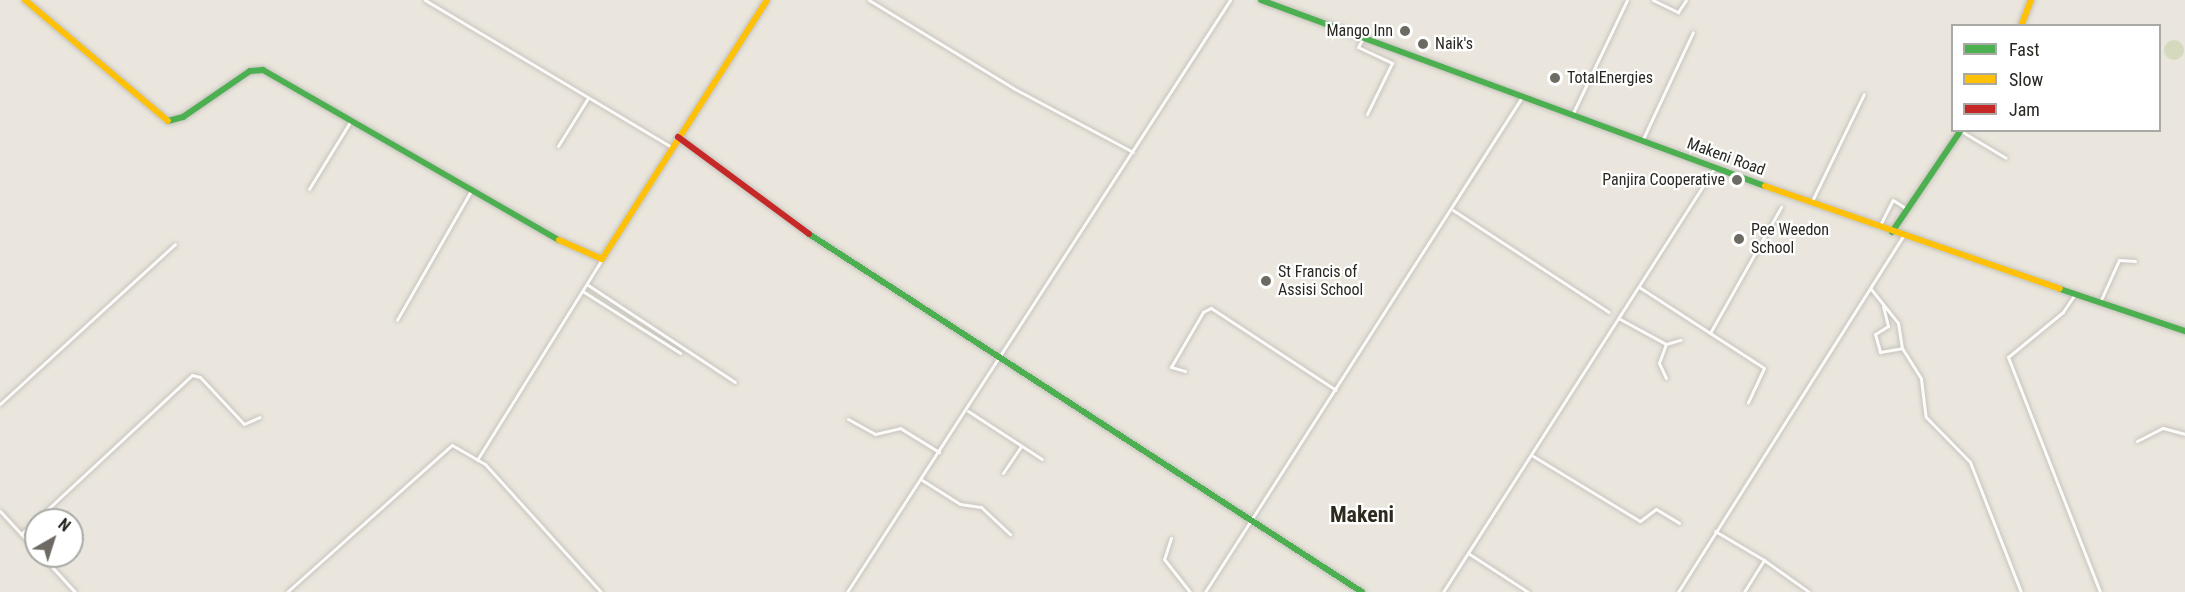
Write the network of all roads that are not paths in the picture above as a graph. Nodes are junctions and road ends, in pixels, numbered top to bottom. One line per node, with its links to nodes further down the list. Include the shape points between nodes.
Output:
1 (25, 0): 19 (street, via 166,121 183,117 258,69)
2 (425, 0): 16 (street)
3 (767, 0): 22 (street)
4 (869, 0): 26 (street, via 1013,88)
5 (1230, 0): 26 (street)
6 (1261, 0): 13 (street, Makeni Road)
7 (1627, 0): 18 (street)
8 (1653, 0): 9 (street, via 1678,12)
9 (1686, 0)
10 (2031, 0): 11 (street)
11 (2022, 24)
12 (1694, 32): 23 (street)
13 (1362, 40): 15 (street, Makeni Road); 17 (street, via 1358,47 1392,63)
14 (1864, 94): 31 (street)
15 (1522, 97): 18 (street, Makeni Road); 34 (street)
16 (588, 98): 24 (street); 25 (street)
17 (1368, 114)
18 (1572, 116): 23 (street, Makeni Road)
19 (350, 122): 29 (street); 30 (street)
20 (1960, 132): 33 (street)
21 (1963, 132): 27 (street)
22 (678, 137): 25 (street); 57 (street, via 843,259)
23 (1642, 141): 28 (street, Makeni Road)
24 (558, 146)
25 (672, 147): 39 (street)
26 (1133, 152): 57 (street)
27 (2006, 158)
28 (1715, 167): 31 (street, Makeni Road); 42 (street)
29 (309, 189)
30 (471, 191): 39 (street, via 584,255); 50 (street)
31 (1811, 203): 35 (street, Makeni Road)
32 (1780, 207): 52 (street)
33 (1907, 209): 35 (street, via 1893,200); 36 (street)
34 (1453, 210): 48 (street); 61 (street)
35 (1879, 227): 36 (street, Makeni Road)
36 (1892, 232): 37 (street, Makeni Road)
37 (1904, 236): 43 (street); 45 (street, Makeni Road)
38 (175, 244): 63 (street)
39 (602, 259): 41 (street)
40 (2135, 261): 46 (street, via 2119,260)
41 (588, 285): 44 (street); 60 (street)
42 (1639, 287): 49 (street); 52 (street)
43 (1871, 289): 47 (street); 79 (street)
44 (584, 292): 56 (street); 73 (street)
45 (2075, 294): 46 (street, Makeni Road); 100 (street, via 2063,312 2008,357)
46 (2100, 302): 51 (street, Makeni Road)
47 (1882, 303): 55 (street, via 1898,323); 55 (street, via 1888,321 1886,329 1875,334 1880,352)
48 (1609, 312)
49 (1620, 319): 54 (street); 71 (street)
50 (397, 320)
51 (2185, 331)
52 (1710, 333): 62 (street, via 1766,371)
53 (1680, 340): 54 (street)
54 (1666, 344): 59 (street, via 1659,363)
55 (1902, 348): 99 (street, via 1921,380 1926,417 1970,462)
56 (680, 353)
57 (1001, 360): 64 (street); 77 (street)
58 (1185, 371): 61 (street, via 1171,367 1203,312 1211,308)
59 (1666, 378)
60 (735, 382)
61 (1336, 390): 77 (street)
62 (1748, 403)
63 (0, 404)
64 (968, 411): 69 (street); 70 (street)
65 (260, 417): 80 (street, via 244,424 200,377 192,375)
66 (848, 419): 70 (street, via 875,434 900,428)
67 (2185, 434): 68 (street, via 2163,428)
68 (2137, 441)
69 (1021, 446): 72 (street); 74 (street)
70 (939, 452): 75 (street)
71 (1533, 456): 78 (street, via 1640,521 1656,509); 84 (street)
72 (1042, 459)
73 (477, 460): 88 (street, via 446,446); 89 (street)
74 (1003, 472)
75 (922, 480): 81 (street, via 960,504 981,507); 90 (street)
76 (0, 511): 80 (street)
77 (1253, 521): 92 (street); 93 (street)
78 (1679, 523)
79 (1715, 531): 85 (street); 96 (street)
80 (21, 534): 82 (street)
81 (1010, 534)
82 (24, 537)
83 (1171, 538): 91 (street, via 1164,559)
84 (1468, 553): 94 (street); 95 (street)
85 (1764, 560): 97 (street); 98 (street)
86 (53, 568): 87 (street)
87 (75, 592)
88 (287, 592)
89 (601, 592)
90 (847, 592)
91 (1190, 592)
92 (1205, 592)
93 (1362, 592)
94 (1443, 592)
95 (1528, 592)
96 (1678, 592)
97 (1744, 592)
98 (1809, 592)
99 (2021, 592)
100 (2100, 592)

